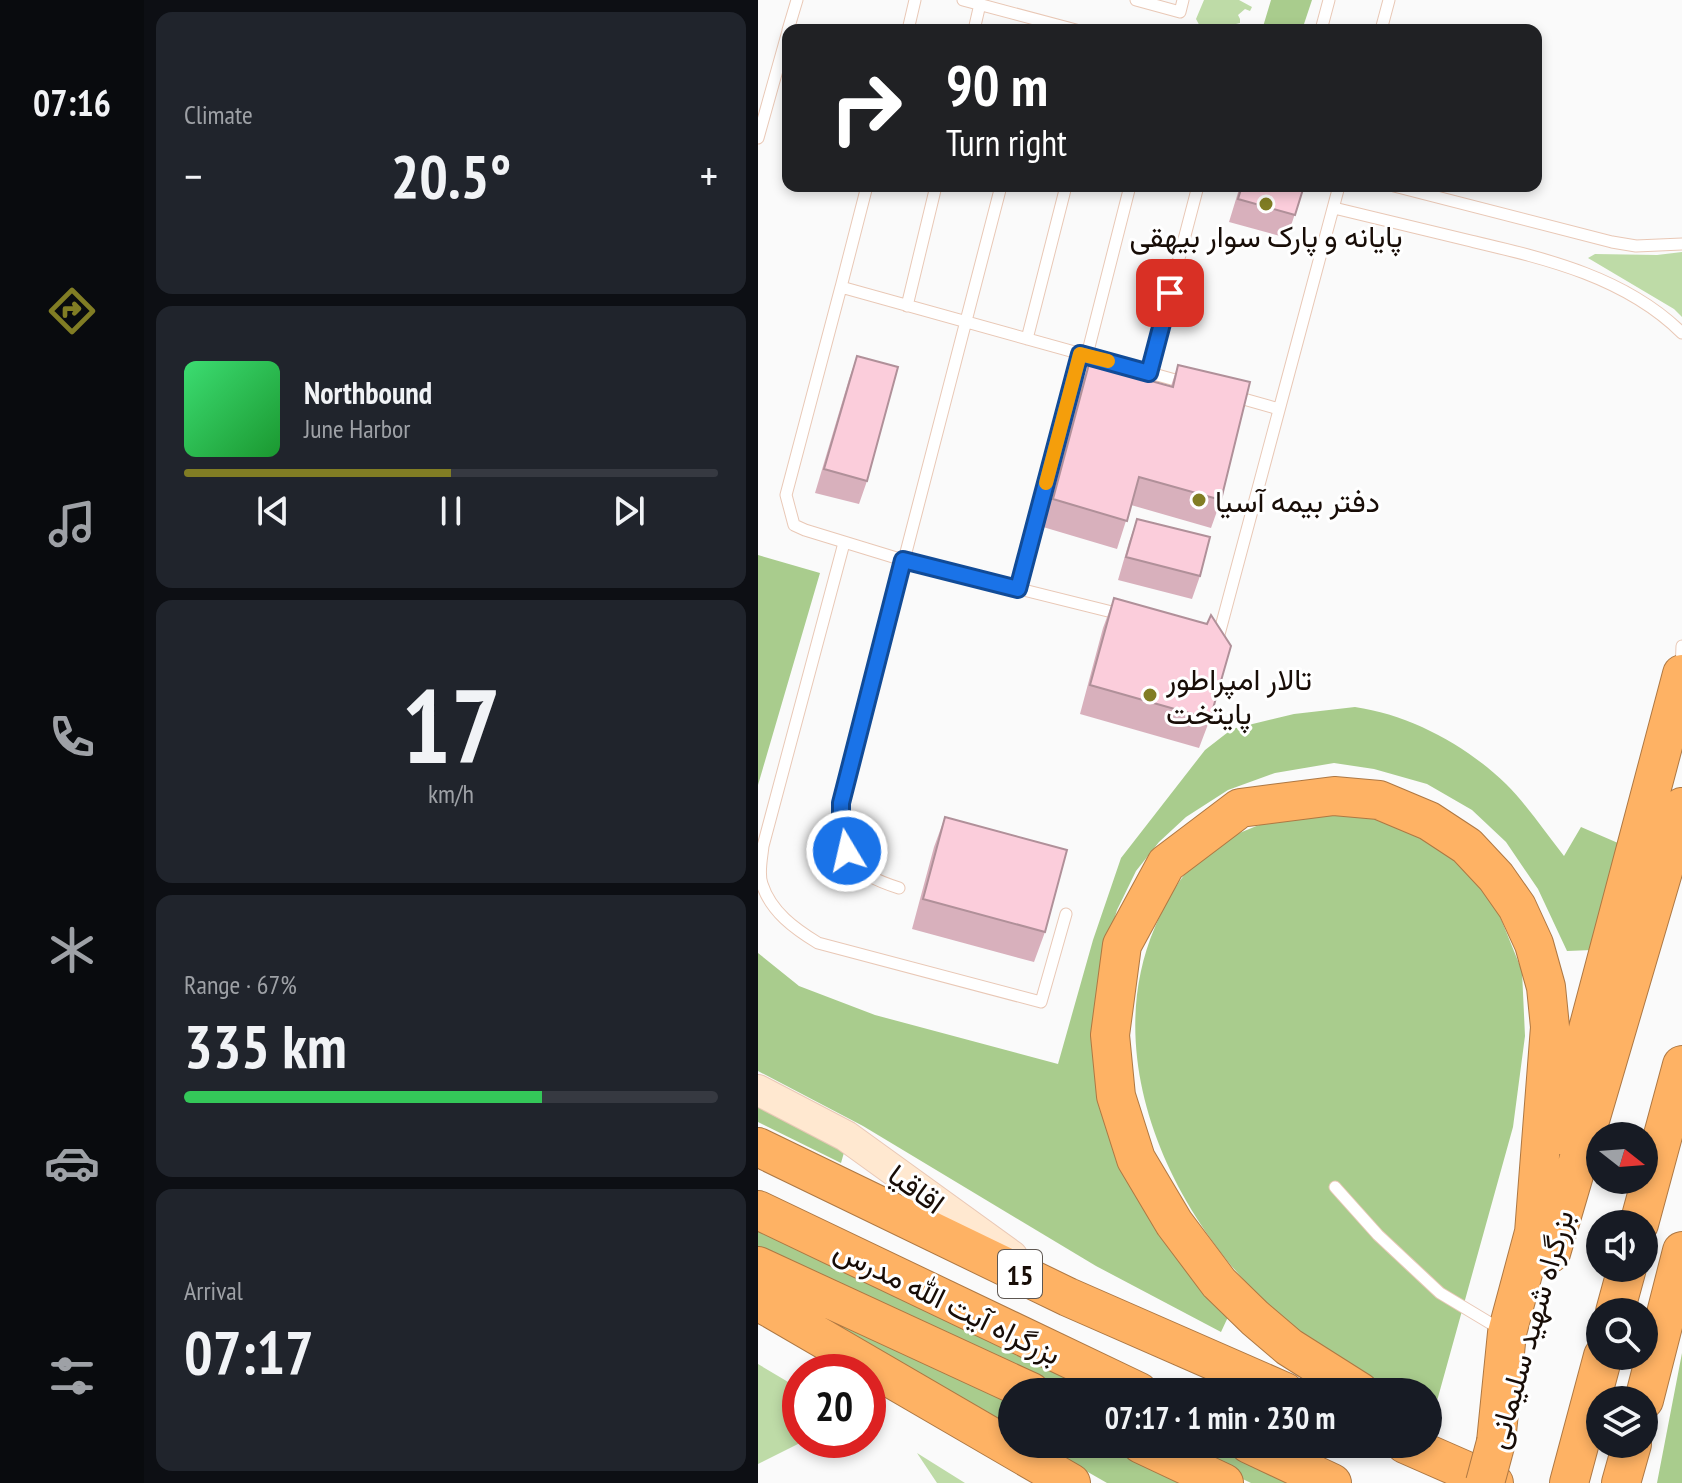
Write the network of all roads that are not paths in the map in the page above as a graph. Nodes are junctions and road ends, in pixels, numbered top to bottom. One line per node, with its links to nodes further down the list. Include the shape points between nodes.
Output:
1 (797, 0): 10 (lane)
2 (915, 0): 11 (lane)
3 (963, 0): 9 (lane)
4 (1136, 0): 8 (lane)
5 (1183, 0): 8 (lane, via 1180,12)
6 (1329, 0): 14 (lane)
7 (1389, 0): 15 (lane)
8 (1153, 2)
9 (980, 4): 12 (lane); 13 (lane)
10 (790, 24)
11 (909, 24)
12 (975, 24)
13 (1036, 24)
14 (1323, 24)
15 (1383, 24)
16 (782, 52): 17 (lane)
17 (758, 138)
18 (865, 192): 28 (lane)
19 (935, 192): 29 (lane)
20 (999, 192): 30 (lane)
21 (1064, 192): 32 (lane)
22 (1128, 192): 33 (lane)
23 (1196, 192): 34 (lane)
24 (1338, 192): 26 (lane)
25 (1417, 192): 27 (lane, via 1612,242)
26 (1334, 208): 31 (lane, via 1557,262 1635,297); 37 (lane)
27 (1682, 244)
28 (841, 287): 29 (lane); 38 (lane, via 786,495 794,525)
29 (907, 306): 30 (lane)
30 (966, 322): 32 (lane); 39 (lane)
31 (1682, 333)
32 (1027, 339): 33 (lane)
33 (1083, 354): 34 (lane); 40 (lane)
34 (1149, 373): 35 (lane)
35 (1192, 385)
36 (1221, 393): 37 (lane)
37 (1279, 409): 42 (lane, via 1218,638)
38 (844, 543): 39 (lane); 46 (lane, via 763,846 761,882 776,909 794,929 818,943 1041,1002)
39 (903, 560): 40 (lane); 45 (lane, via 841,803 847,851 856,866 870,879)
40 (1018, 589): 41 (lane)
41 (1133, 617)
42 (1204, 634)
43 (1681, 667): 53 (highway)
44 (1682, 807): 65 (highway, بزرگراه شهید سلیمانی)
45 (899, 888)
46 (1066, 914)
47 (1682, 1065): 52 (highway)
48 (758, 1090): 56 (main road, اقاقیا, via 846,1136)
49 (758, 1147): 56 (highway, بزرگراه آیت الله مدرس / 15)
50 (1335, 1187): 58 (lane, via 1440,1293)
51 (758, 1210): 61 (highway, بزرگراه آیت الله مدرس / 15)
52 (1643, 1210)
53 (1534, 1233): 58 (highway); 63 (highway, via 1550,1027 1546,987 1517,907 1467,846 1429,821 1379,800 1334,796 1240,808 1166,864 1122,945 1110,1035 1116,1096 1136,1159 1174,1223 1219,1283 1289,1347)
54 (1682, 1251): 64 (highway)
55 (758, 1266): 60 (highway)
56 (1068, 1297): 62 (highway, بزرگراه آیت الله مدرس / 15)
57 (758, 1301): 71 (highway)
58 (1507, 1333): 65 (highway)
59 (1599, 1370): 70 (highway)
60 (1001, 1378)
61 (1110, 1378)
62 (1253, 1378)
63 (1338, 1378)
64 (1648, 1386)
65 (1496, 1442): 74 (highway, بزرگراه شهید سلیمانی, bridge)
66 (1442, 1444): 76 (highway)
67 (1171, 1458): 72 (highway)
68 (1279, 1458): 73 (highway)
69 (1437, 1458): 75 (highway)
70 (1573, 1466)
71 (1071, 1483)
72 (1224, 1483)
73 (1332, 1483)
74 (1485, 1483)
75 (1494, 1483)
76 (1503, 1483)

